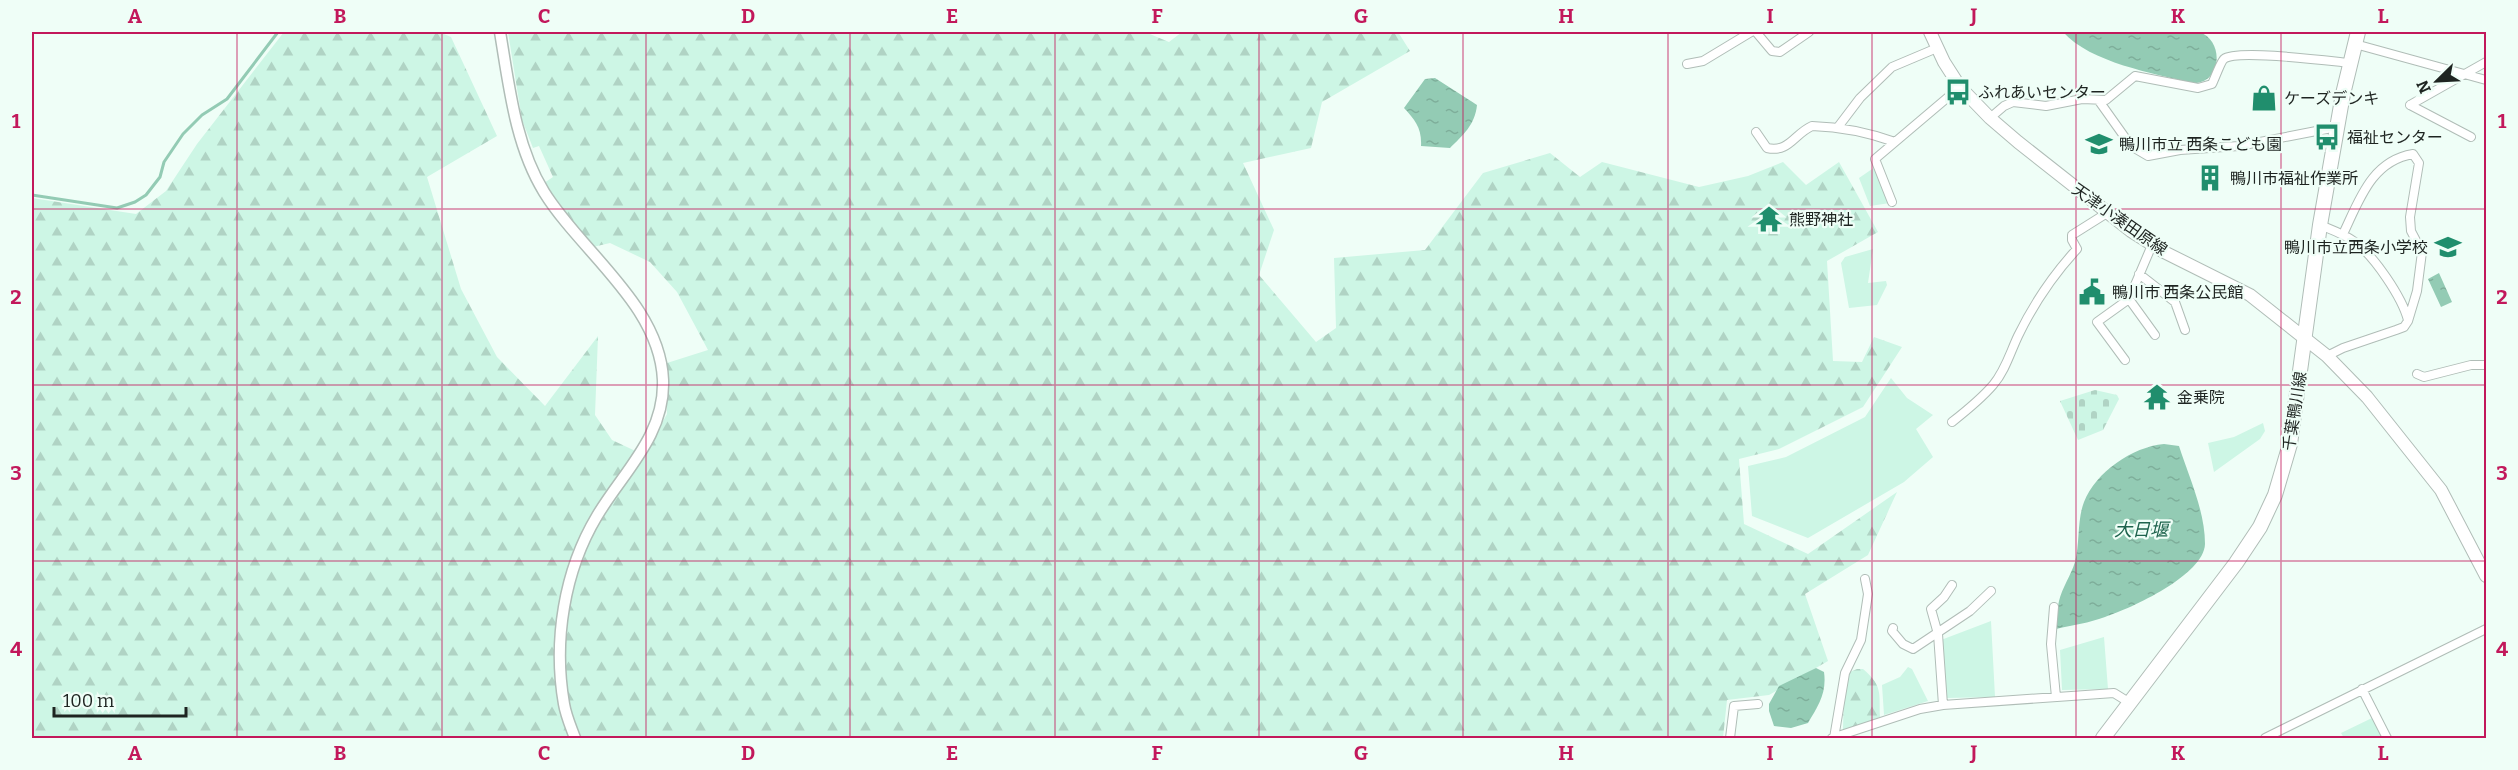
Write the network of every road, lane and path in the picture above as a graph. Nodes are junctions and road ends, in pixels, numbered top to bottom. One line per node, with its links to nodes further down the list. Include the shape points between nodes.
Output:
1 (500, 32): 50 (street, via 512,106 538,180 562,219 642,314 656,347 663,380 660,413 649,440 597,515 568,590 558,648 564,706)
2 (1751, 32): 10 (street, via 1703,61)
3 (1756, 32): 4 (street, via 1772,51 1780,52)
4 (1809, 32)
5 (1930, 32): 7 (main road, 天津小湊田原線)
6 (2356, 38): 9 (main road, 千葉鴨川線); 11 (street)
7 (1937, 48): 13 (main road, 天津小湊田原線); 16 (street, via 1892,67 1860,98)
8 (2487, 62): 11 (street)
9 (2350, 63): 14 (street, via 2282,56 2225,57 2212,84 2185,87 2135,76 2111,97); 17 (main road, 千葉鴨川線)
10 (1687, 64)
11 (2467, 75): 12 (street); 19 (street, via 2410,105)
12 (2487, 81)
13 (1960, 87): 15 (main road, 天津小湊田原線); 20 (street)
14 (2099, 101): 15 (street, via 2082,99 2046,106 2013,102); 17 (street, via 2132,146 2148,156 2239,146)
15 (1990, 118): 22 (main road, 天津小湊田原線)
16 (1838, 127): 18 (street, via 1812,126 1785,148 1775,150 1767,148); 20 (street)
17 (2337, 127): 23 (main road, 千葉鴨川線)
18 (1756, 132)
19 (2471, 138)
20 (1895, 142): 21 (street, via 1875,159)
21 (1892, 202)
22 (2107, 213): 25 (main road, 天津小湊田原線); 36 (street, via 2072,235 2077,249 2047,283 2007,364 1993,385)
23 (2320, 225): 24 (street); 31 (main road, 千葉鴨川線)
24 (2343, 234): 28 (street, via 2357,244 2397,292); 28 (street, via 2374,174 2404,155 2413,154 2419,163 2411,231 2422,252 2415,303)
25 (2152, 244): 26 (street); 31 (main road, 天津小湊田原線, via 2241,290)
26 (2139, 274): 27 (street); 29 (street, via 2175,302)
27 (2128, 299): 30 (street); 33 (street, via 2097,322)
28 (2408, 321): 32 (street, via 2404,327)
29 (2185, 330)
30 (2155, 334)
31 (2306, 338): 32 (main road, 天津小湊田原線); 47 (main road, 千葉鴨川線, via 2288,452 2267,511 2236,563)
32 (2327, 356): 37 (main road, 天津小湊田原線, via 2367,397 2441,490)
33 (2126, 360)
34 (2487, 365): 35 (street, via 2424,377)
35 (2417, 374)
36 (1952, 422)
37 (2487, 576)
38 (1865, 579): 52 (street, via 1868,594 1861,640 1843,679)
39 (1953, 585): 44 (street, via 1931,609)
40 (1991, 591): 44 (street)
41 (2054, 607): 46 (street, via 2051,644)
42 (1893, 628): 44 (street, via 1896,636 1913,649)
43 (2487, 629): 45 (street)
44 (1938, 634): 49 (street)
45 (2362, 689): 54 (street); 55 (street)
46 (2056, 697): 47 (street, via 2114,693); 49 (street)
47 (2130, 703): 53 (main road, 千葉鴨川線)
48 (1758, 704): 51 (street, via 1734,706)
49 (1943, 705): 52 (street)
50 (575, 738)
51 (1730, 738)
52 (1833, 738)
53 (2103, 738)
54 (2265, 738)
55 (2387, 738)

